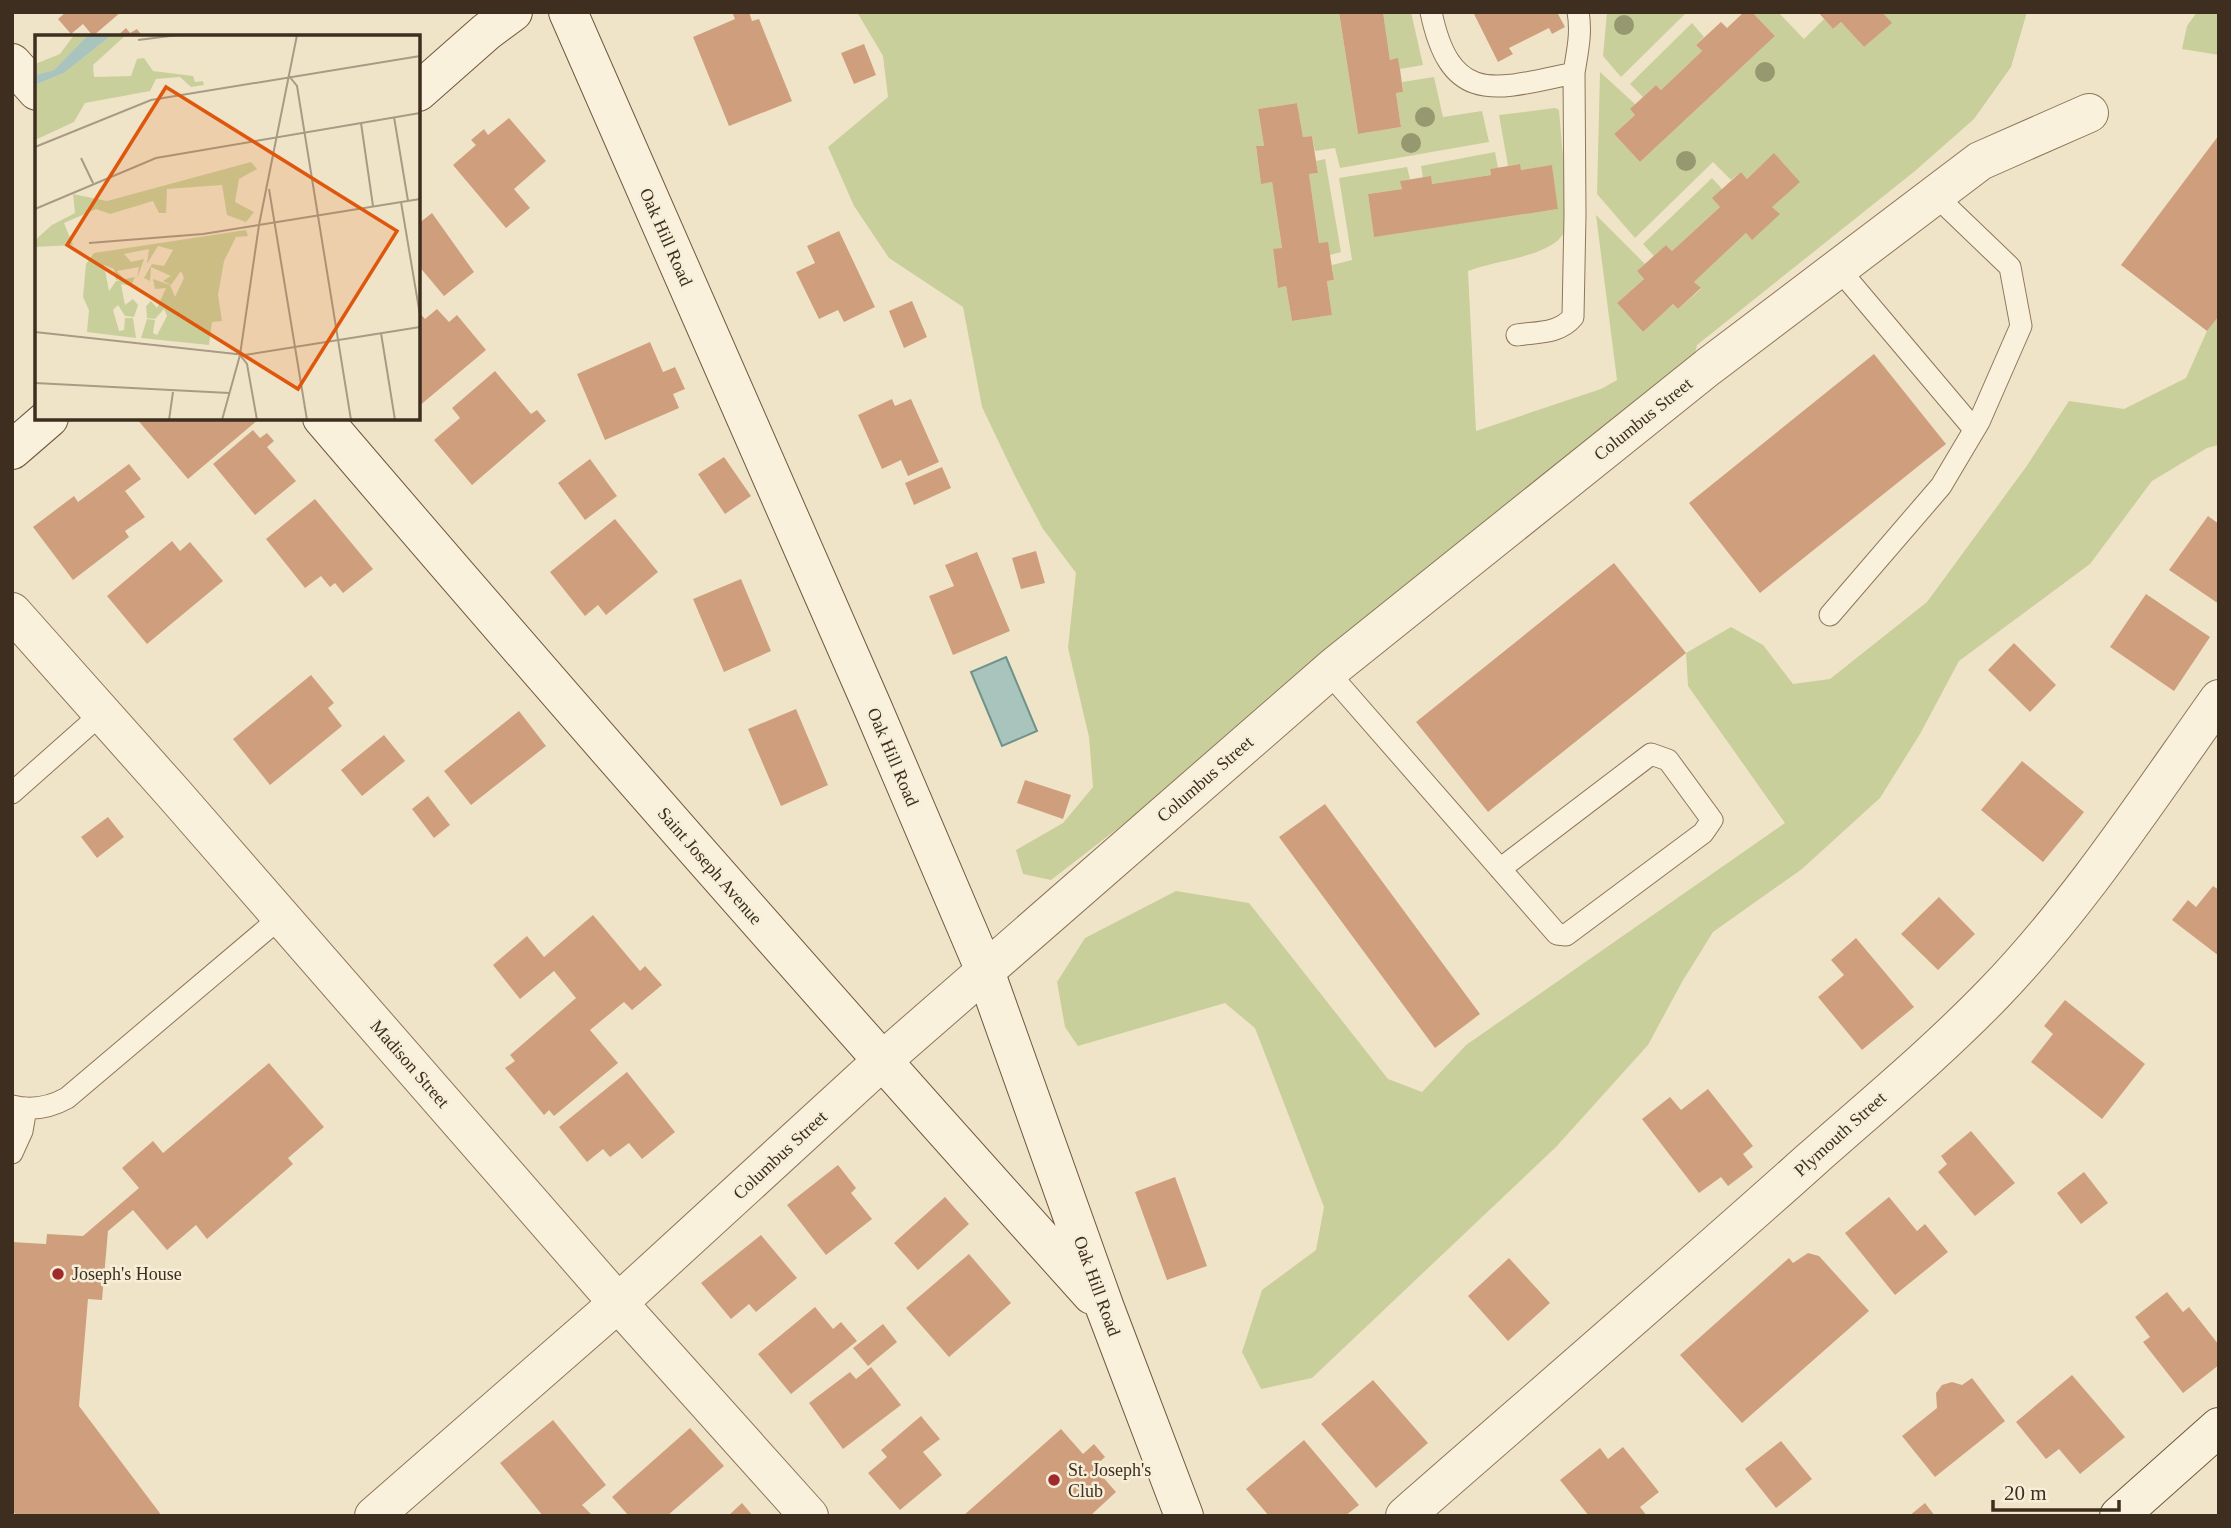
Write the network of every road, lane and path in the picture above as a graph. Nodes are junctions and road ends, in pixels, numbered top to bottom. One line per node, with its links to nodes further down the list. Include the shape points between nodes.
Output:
1 (513, 12): 8 (street)
2 (568, 12): 25 (street, Oak Hill Road)
3 (1431, 12): 6 (lane, via 1440,48 1462,78 1483,86 1509,86)
4 (1578, 12): 6 (lane)
5 (12, 63): 7 (street)
6 (1574, 74): 12 (lane, via 1573,317 1556,330)
7 (35, 89)
8 (420, 90)
9 (2089, 113): 10 (street, Columbus Street, via 1980,161)
10 (1934, 195): 11 (street, Columbus Street); 15 (lane, via 2010,267 2021,326)
11 (1838, 268): 15 (lane); 19 (street, Columbus Street)
12 (1517, 335)
13 (47, 420): 16 (street)
14 (324, 420): 26 (street, Saint Joseph Avenue)
15 (1974, 429): 18 (lane, via 1941,486)
16 (12, 450)
17 (12, 612): 21 (street, Madison Street)
18 (1830, 615)
19 (1328, 672): 23 (lane); 25 (street, Columbus Street)
20 (2219, 699): 35 (street, Plymouth Street, via 2097,870 1993,994 1942,1044)
21 (101, 714): 22 (lane); 24 (street, Madison Street)
22 (12, 793)
23 (1500, 869): 23 (lane, via 1556,934 1566,935 1703,833 1712,820 1668,760 1651,754)
24 (281, 917): 27 (lane, via 66,1098 51,1107); 29 (street, Madison Street)
25 (985, 971): 26 (street, Columbus Street); 30 (street, Oak Hill Road)
26 (882, 1061): 29 (street, Columbus Street); 30 (street, Saint Joseph Avenue)
27 (19, 1107): 28 (lane, via 22,1131)
28 (12, 1153)
29 (618, 1303): 32 (street, Columbus Street); 33 (street, Madison Street)
30 (1105, 1308): 34 (street, Oak Hill Road)
31 (2219, 1427): 36 (street)
32 (374, 1516)
33 (809, 1516)
34 (1184, 1516)
35 (1405, 1516)
36 (2119, 1516)

